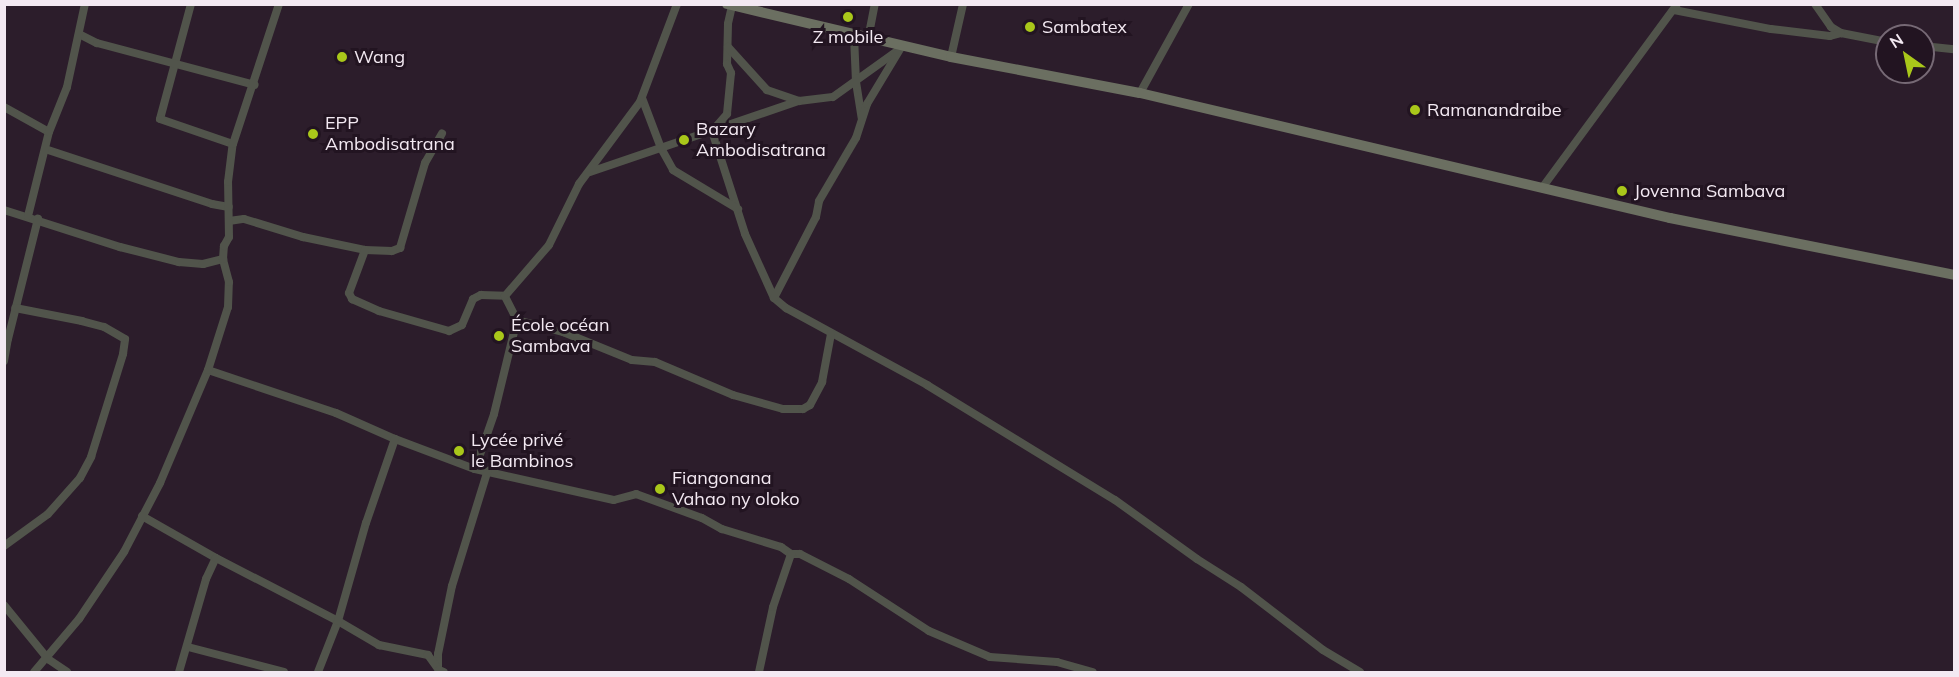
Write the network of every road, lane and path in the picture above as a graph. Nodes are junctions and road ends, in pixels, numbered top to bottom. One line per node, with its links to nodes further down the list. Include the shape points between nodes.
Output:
1 (85, 4): 12 (street)
2 (191, 4): 21 (street)
3 (279, 4): 23 (street)
4 (677, 4): 25 (street)
5 (876, 4): 14 (street)
6 (963, 4): 20 (street)
7 (1189, 4): 24 (street)
8 (1815, 4): 11 (street, via 1831,27)
9 (729, 5): 13 (main road); 17 (street)
10 (1676, 7): 11 (street, via 1770,28 1830,36); 36 (street)
11 (1842, 33): 15 (street)
12 (79, 34): 21 (street, via 98,43); 30 (street, via 67,87)
13 (854, 36): 14 (main road); 22 (street)
14 (868, 39): 16 (main road)
15 (1875, 40)
16 (902, 46): 20 (main road); 22 (street); 28 (street)
17 (728, 47): 26 (street, via 767,90); 29 (street, via 731,73 727,114)
18 (1935, 47): 19 (street)
19 (1954, 49)
20 (951, 57): 24 (main road)
21 (174, 63): 23 (street); 32 (street, via 160,118)
22 (856, 82): 26 (street, via 833,97); 28 (street)
23 (255, 85): 32 (street)
24 (1140, 93): 36 (main road)
25 (642, 98): 33 (street); 35 (street)
26 (799, 101): 29 (street)
27 (4, 107): 30 (street)
28 (862, 118): 47 (street, via 856,138 819,201 816,217)
29 (712, 131): 33 (street); 38 (street)
30 (49, 132): 34 (street)
31 (442, 133): 43 (street, via 425,163 400,248)
32 (233, 144): 37 (street, via 228,182)
33 (661, 148): 35 (street); 38 (street, via 673,170)
34 (45, 149): 37 (street); 40 (street)
35 (590, 172): 46 (street, via 579,184 549,245)
36 (1542, 188): 45 (main road)
37 (230, 207): 42 (street)
38 (738, 209): 47 (street)
39 (4, 210): 40 (street)
40 (28, 216): 41 (street)
41 (38, 219): 44 (street, via 179,262 203,264); 48 (street)
42 (229, 221): 43 (street, via 244,219); 44 (street)
43 (365, 250): 46 (street, via 350,293 352,299 379,310 449,331 462,325 473,299)
44 (223, 259): 52 (street, via 229,282 228,306)
45 (1954, 275)
46 (505, 296): 49 (street)
47 (774, 298): 50 (street)
48 (15, 308): 51 (street); 57 (street, via 104,327 125,339 91,458 80,478 48,514)
49 (518, 320): 50 (street, via 563,332 632,360 655,362 733,395 783,409 810,405 822,382); 54 (street, via 494,414)
50 (831, 334): 72 (street, via 927,385 1115,500 1241,587 1323,650)
51 (4, 361)
52 (208, 370): 53 (street, via 336,413); 56 (street, via 160,483)
53 (395, 439): 54 (street); 61 (street, via 366,523)
54 (475, 469): 55 (street)
55 (488, 470): 58 (street, via 614,500 636,494 702,518 722,530 782,547); 69 (street, via 452,586 438,654)
56 (141, 516): 59 (street); 63 (street, via 124,552)
57 (4, 546)
58 (791, 554): 70 (street); 71 (street, via 800,554 849,579 929,631 990,657 1057,662)
59 (216, 558): 61 (street); 62 (street, via 206,579)
60 (4, 605): 63 (street)
61 (339, 621): 68 (street); 69 (street, via 379,645 428,655)
62 (188, 647): 66 (street); 67 (street)
63 (48, 659): 64 (street); 65 (street)
64 (33, 672)
65 (67, 672)
66 (178, 672)
67 (284, 672)
68 (318, 672)
69 (440, 672)
70 (759, 672)
71 (1093, 672)
72 (1360, 672)

